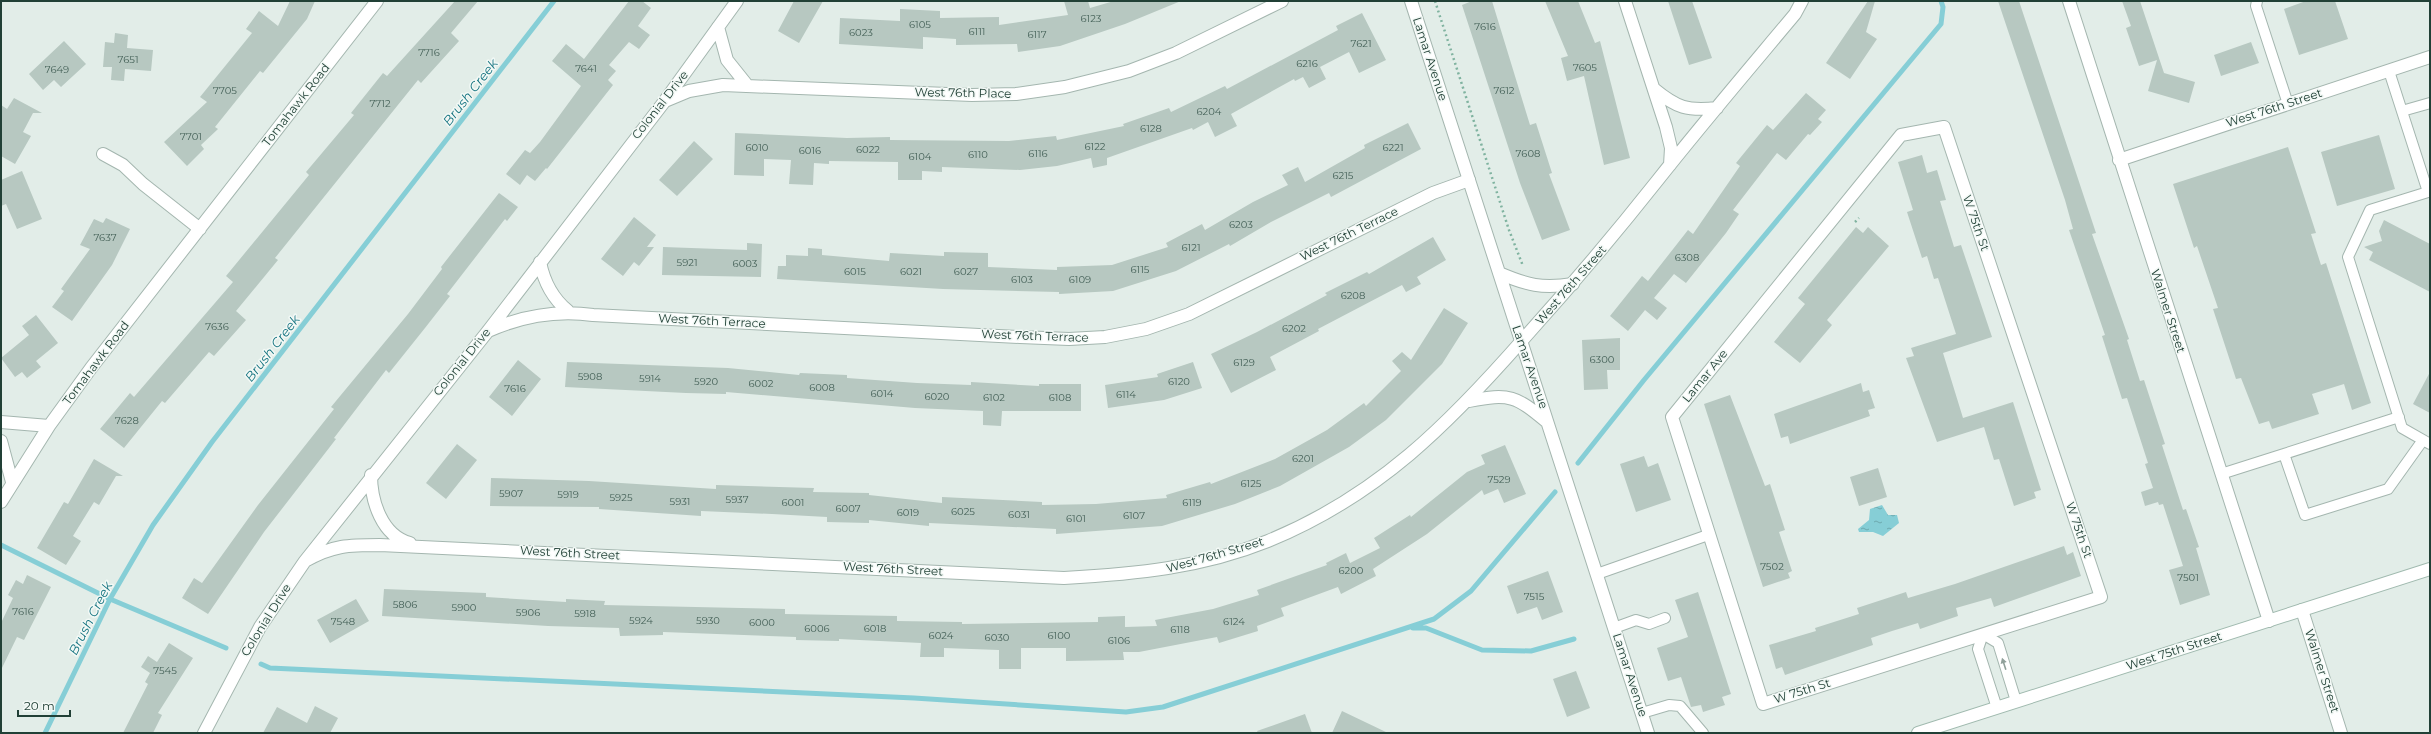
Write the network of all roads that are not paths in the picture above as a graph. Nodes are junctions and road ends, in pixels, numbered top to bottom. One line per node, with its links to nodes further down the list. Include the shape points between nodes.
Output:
1 (377, 1): 25 (street, Tomahawk Road)
2 (737, 1): 9 (street, Colonial Drive)
3 (1282, 1): 12 (street, West 76th Place, via 1176,53 1129,71 1065,87 1016,94 972,95)
4 (1411, 1): 23 (street, Lamar Avenue)
5 (1625, 1): 13 (street)
6 (1802, 1): 17 (street, West 76th Street, via 1796,14)
7 (2069, 1): 21 (street, Walmer Street)
8 (2257, 1): 16 (lane, via 2256,6)
9 (718, 27): 12 (street, via 727,60); 14 (street, Colonial Drive)
10 (2430, 57): 11 (street, West 76th Street)
11 (2389, 71): 16 (street, West 76th Street); 18 (lane)
12 (747, 85): 14 (street, West 76th Place, via 704,87)
13 (1654, 89): 17 (street, via 1669,102 1681,107 1696,110); 22 (street, via 1666,127)
14 (664, 102): 26 (street, Colonial Drive)
15 (2430, 103): 18 (lane)
16 (2288, 104): 21 (street, West 76th Street)
17 (1717, 108): 22 (street, West 76th Street)
18 (2402, 111): 24 (lane)
19 (1944, 127): 44 (street, Lamar Ave, via 1900,135 1672,417); 53 (street, W 75th St, via 2101,597)
20 (103, 154): 25 (street, via 123,165)
21 (2118, 160): 40 (street, Walmer Street)
22 (1670, 164): 28 (street, West 76th Street)
23 (1469, 180): 27 (street, Lamar Avenue); 29 (street, West 76th Terrace, via 1433,193 1189,314 1146,329 1105,337 1020,337 593,315)
24 (2429, 196): 33 (lane, via 2370,210 2348,257)
25 (200, 229): 36 (street, Tomahawk Road)
26 (540, 262): 29 (street, via 544,279 551,292 559,304); 30 (street, Colonial Drive)
27 (1499, 273): 28 (street, via 1531,285 1550,288); 31 (street, Lamar Avenue)
28 (1573, 284): 31 (street, West 76th Street)
29 (568, 311): 30 (street, West 76th Terrace, via 508,322)
30 (488, 331): 41 (street, Colonial Drive)
31 (1521, 343): 32 (street, West 76th Street); 35 (street, Lamar Avenue)
32 (1469, 401): 35 (street, via 1496,396 1510,397 1524,402); 45 (street, West 76th Street, via 1415,452 1383,477 1326,512 1268,540 1233,553 1176,568 1132,574 1064,578)
33 (2399, 417): 38 (lane, via 2402,428); 39 (lane)
34 (1, 422): 36 (street)
35 (1548, 422): 48 (street, Lamar Avenue)
36 (49, 426): 42 (street, Tomahawk Road)
37 (1, 441): 42 (street)
38 (2426, 442): 39 (lane, via 2388,489 2306,515)
39 (2284, 454): 40 (lane)
40 (2221, 474): 51 (street, Walmer Street)
41 (371, 475): 45 (street, West 76th Street, via 374,500 386,526 403,541); 46 (street, Colonial Drive)
42 (12, 482): 43 (street, Tomahawk Road)
43 (1, 502)
44 (1708, 535): 48 (lane); 55 (street, Lamar Ave)
45 (419, 545): 46 (street, West 76th Street, via 336,547 323,550)
46 (305, 562): 58 (street, Colonial Drive, via 260,627)
47 (2430, 569): 49 (street, West 75th Street)
48 (1597, 574): 52 (street, Lamar Avenue)
49 (2302, 610): 51 (street, West 75th Street); 62 (street, Walmer Street)
50 (1666, 618): 52 (lane, via 1649,624 1636,620)
51 (2269, 621): 54 (street, West 75th Street)
52 (1614, 628): 57 (street, Lamar Avenue)
53 (1983, 634): 54 (lane, one-way to 53, via 1998,644); 55 (street, W 75th St); 56 (lane, via 1978,649)
54 (2016, 701): 56 (street, West 75th Street)
55 (1763, 704)
56 (1997, 708): 61 (street, West 75th Street)
57 (1642, 713): 59 (street, Lamar Avenue); 60 (lane, via 1669,705 1680,706)
58 (204, 733)
59 (1648, 733)
60 (1703, 733)
61 (1918, 733)
62 (2342, 733)

